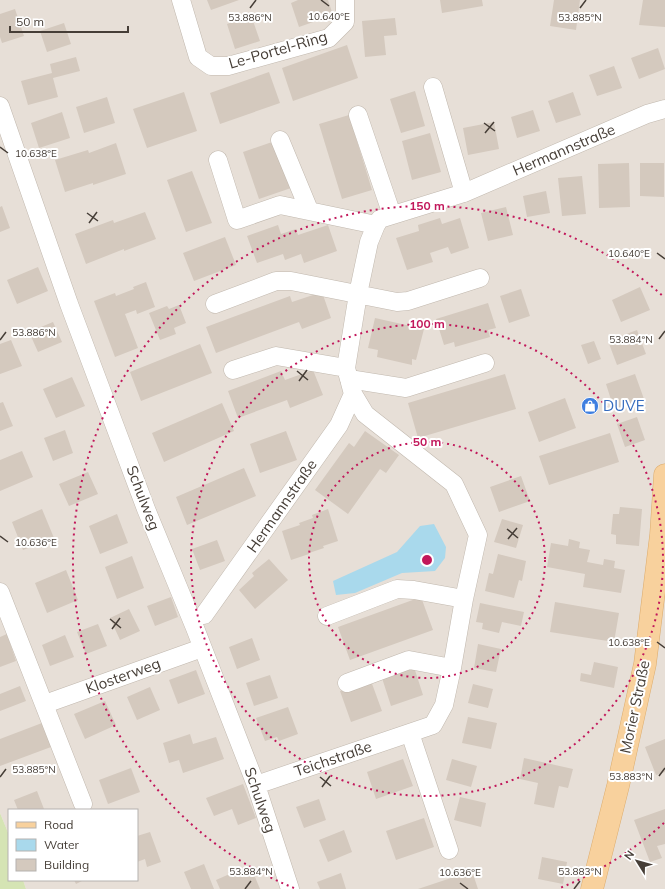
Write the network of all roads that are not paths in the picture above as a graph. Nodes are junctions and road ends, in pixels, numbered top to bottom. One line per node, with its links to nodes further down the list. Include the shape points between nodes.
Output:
1 (181, 0): 2 (street, Le-Portel-Ring, via 198,57 211,66 228,66 329,38 344,22)
2 (345, 0)
3 (433, 87): 9 (street)
4 (665, 109): 9 (street, Hermannstraße, via 647,114)
5 (1, 110): 24 (street, Schulweg, via 69,304 146,509)
6 (358, 114): 11 (street)
7 (280, 140): 10 (street)
8 (218, 160): 10 (street, via 237,220 280,205)
9 (464, 193): 11 (street, Hermannstraße)
10 (309, 210): 12 (street)
11 (392, 215): 12 (street, Hermannstraße, via 380,219)
12 (376, 225): 14 (street, Hermannstraße, via 369,242)
13 (480, 278): 14 (street, via 408,301 397,302)
14 (358, 294): 15 (street, via 291,281 276,281); 18 (street, Hermannstraße)
15 (215, 304)
16 (485, 363): 18 (street, via 406,388)
17 (233, 370): 18 (street, via 276,356)
18 (349, 380): 21 (street, Teichstraße, via 365,414 454,484 478,536); 22 (street, Hermannstraße, via 339,425)
19 (665, 475): 33 (main road, Morier Straße, via 661,535 645,664)
20 (0, 592): 27 (street)
21 (464, 599): 23 (street, via 397,589); 25 (street, Teichstraße)
22 (204, 615)
23 (327, 616)
24 (202, 648): 27 (street, Klosterweg); 29 (street, Schulweg)
25 (452, 668): 26 (street, via 409,660); 28 (street, Teichstraße, via 444,705 433,725)
26 (347, 683)
27 (45, 704): 30 (street)
28 (410, 733): 29 (street, Teichstraße); 31 (street)
29 (256, 785): 32 (street, Schulweg)
30 (83, 804)
31 (450, 850)
32 (290, 889)
33 (592, 889)

